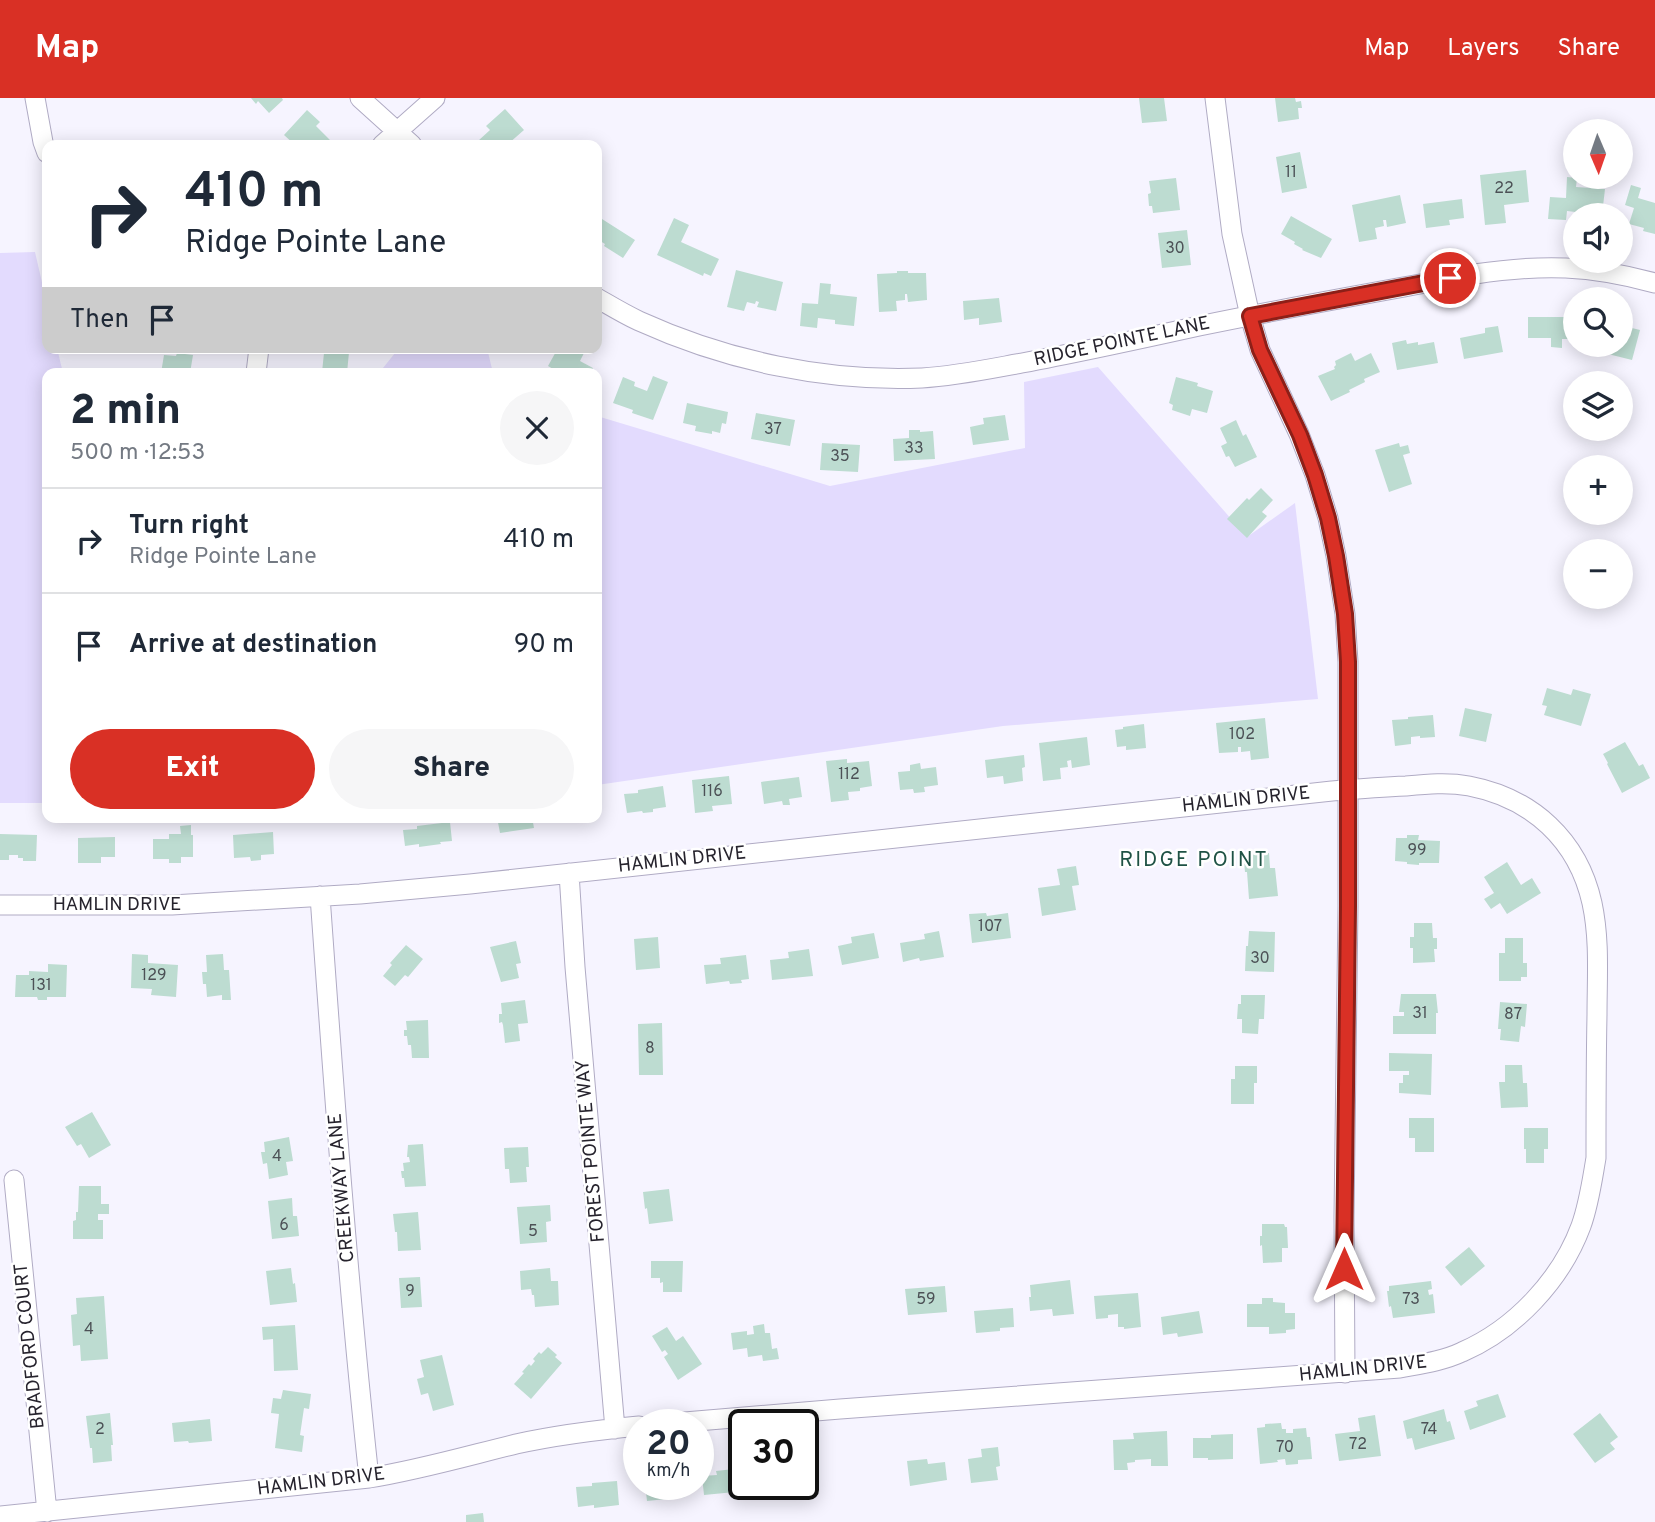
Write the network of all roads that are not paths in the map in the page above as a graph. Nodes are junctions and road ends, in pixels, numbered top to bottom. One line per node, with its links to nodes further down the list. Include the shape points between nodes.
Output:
1 (35, 98): 6 (street)
2 (360, 98): 5 (street)
3 (435, 98): 5 (street)
4 (1215, 98): 9 (street, via 1232,234)
5 (389, 138)
6 (43, 140)
7 (1655, 283): 9 (street, RIDGE POINTE LANE, via 1588,269 1515,268)
8 (602, 301): 9 (street, RIDGE POINTE LANE, via 636,320 725,353 823,373 879,378 967,374)
9 (1250, 316): 10 (street, via 1260,350 1315,475 1336,556 1348,662)
10 (1347, 790): 11 (street, HAMLIN DRIVE); 15 (street); 15 (street, HAMLIN DRIVE, via 1444,783 1488,791 1532,812 1552,827 1577,861 1592,905 1597,946 1596,1158 1580,1227 1553,1279 1510,1323 1462,1352 1400,1368)
11 (569, 873): 12 (street, HAMLIN DRIVE); 18 (street, FOREST POINTE WAY)
12 (320, 896): 13 (street, HAMLIN DRIVE, via 173,905); 19 (street, CREEKWAY LANE)
13 (0, 905)
14 (14, 1180): 20 (street, BRADFORD COURT)
15 (1345, 1373): 16 (street, HAMLIN DRIVE)
16 (714, 1420)
17 (623, 1428): 18 (street, HAMLIN DRIVE)
18 (615, 1429): 19 (street, HAMLIN DRIVE, via 516,1444)
19 (369, 1478): 20 (street, HAMLIN DRIVE)
20 (47, 1511): 21 (street, HAMLIN DRIVE)
21 (0, 1516)

